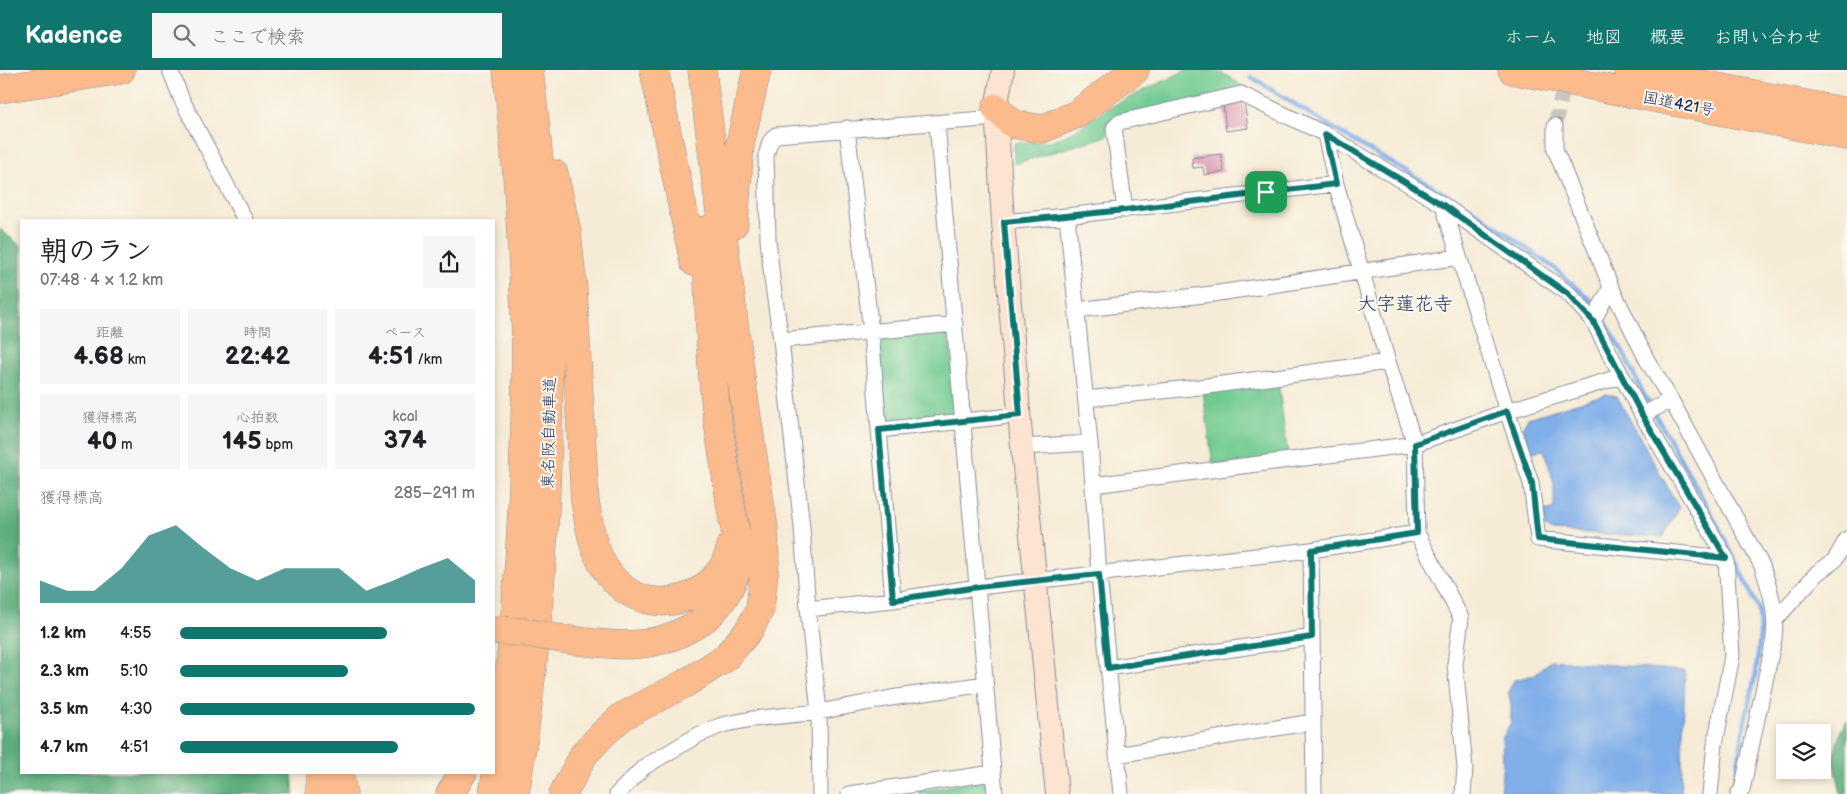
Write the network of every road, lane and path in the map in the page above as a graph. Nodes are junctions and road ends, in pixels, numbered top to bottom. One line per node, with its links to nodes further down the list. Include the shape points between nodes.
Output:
1 (121, 70): 15 (highway)
2 (170, 70): 30 (street, via 182,100)
3 (507, 70): 26 (highway, 東名阪自動車道)
4 (530, 70): 55 (highway, via 567,232 585,502 594,548 608,573 625,590 648,601 676,601 702,589 723,564 730,550); 87 (highway, 東名阪自動車道, via 547,282 549,409 540,594)
5 (654, 70): 41 (highway, via 690,233)
6 (687, 70): 41 (highway, via 705,207)
7 (702, 70): 43 (highway)
8 (746, 70): 16 (highway)
9 (757, 70): 16 (highway)
10 (1002, 70): 18 (street)
11 (1125, 70): 19 (highway)
12 (1135, 70): 19 (highway)
13 (1512, 70): 24 (highway, 国道421号)
14 (1628, 70): 17 (highway, 国道421号)
15 (0, 89)
16 (748, 108): 43 (highway, via 740,144 734,227)
17 (1847, 112)
18 (997, 113): 19 (highway, via 1013,124 1042,128); 20 (street); 31 (street)
19 (1077, 114)
20 (937, 123): 22 (street); 37 (street)
21 (1555, 126): 34 (street, via 1555,149)
22 (847, 128): 38 (street); 39 (street, via 776,135 770,142 766,156 768,239)
23 (1325, 134): 25 (street); 27 (street); 28 (street, via 1241,94 1120,122 1114,128)
24 (1847, 136)
25 (1336, 184): 28 (street); 33 (street)
26 (518, 199): 70 (highway, via 500,614); 86 (highway, 東名阪自動車道, via 524,293 523,507 509,677)
27 (1443, 205): 32 (street); 36 (street, via 1568,294)
28 (1125, 210): 29 (street)
29 (1067, 216): 31 (street); 35 (street)
30 (244, 219)
31 (1004, 222): 47 (street)
32 (1459, 257): 33 (street); 46 (street)
33 (1363, 272): 35 (street); 40 (street)
34 (1611, 287): 36 (street); 45 (street)
35 (1077, 310): 44 (street)
36 (1593, 321): 42 (street)
37 (955, 324): 38 (street); 49 (street)
38 (870, 331): 39 (street); 50 (street)
39 (781, 340): 65 (street)
40 (1388, 362): 44 (street); 52 (street)
41 (714, 376): 55 (highway)
42 (1622, 376): 46 (street); 48 (street)
43 (741, 378): 56 (highway)
44 (1086, 399): 51 (street)
45 (1671, 400): 48 (street); 66 (street, via 1762,566)
46 (1507, 411): 52 (street); 60 (street, via 1532,483 1538,539)
47 (1020, 415): 49 (street); 53 (street)
48 (1642, 415): 60 (street)
49 (963, 420): 50 (street); 63 (street)
50 (879, 430): 64 (street)
51 (1090, 443): 53 (street); 54 (street)
52 (1415, 444): 54 (street); 57 (street)
53 (1022, 447): 62 (street)
54 (1093, 485): 61 (street)
55 (732, 516): 69 (highway, via 738,540 736,574 720,603 708,616 675,636 656,643)
56 (764, 529): 69 (highway, via 750,592 730,620 704,641 674,656 632,664 590,660); 88 (highway, via 765,564 760,609 750,630 725,658 624,716 604,732 584,754)
57 (1417, 533): 59 (street); 96 (street, via 1461,618 1455,664 1465,768)
58 (1847, 539): 66 (street, via 1834,561 1817,573)
59 (1311, 550): 61 (street); 68 (street)
60 (1726, 558): 97 (street, via 1732,656 1715,744)
61 (1099, 574): 62 (street); 72 (street)
62 (1035, 581): 63 (street); 93 (street)
63 (978, 587): 64 (street); 73 (street)
64 (893, 600): 65 (street)
65 (808, 609): 74 (street)
66 (1776, 619): 82 (street)
67 (495, 630): 69 (highway, bridge, via 523,632)
68 (1312, 637): 72 (street); 75 (street)
69 (562, 647): 71 (highway)
70 (495, 648)
71 (495, 648)
72 (1108, 668): 76 (street)
73 (985, 684): 74 (street); 77 (street)
74 (818, 712): 89 (street, via 722,725 698,735 644,767); 90 (street)
75 (1312, 722): 76 (street); 95 (street)
76 (1117, 755): 94 (street)
77 (993, 773): 81 (street); 92 (street)
78 (320, 774): 83 (highway)
79 (340, 774): 84 (highway)
80 (462, 774): 85 (highway)
81 (912, 790): 91 (street)
82 (1740, 792)
83 (320, 794)
84 (343, 794)
85 (450, 794)
86 (493, 794)
87 (515, 794)
88 (563, 794)
89 (617, 794)
90 (820, 794)
91 (849, 794)
92 (995, 794)
93 (1057, 794)
94 (1121, 794)
95 (1314, 794)
96 (1464, 794)
97 (1710, 794)

